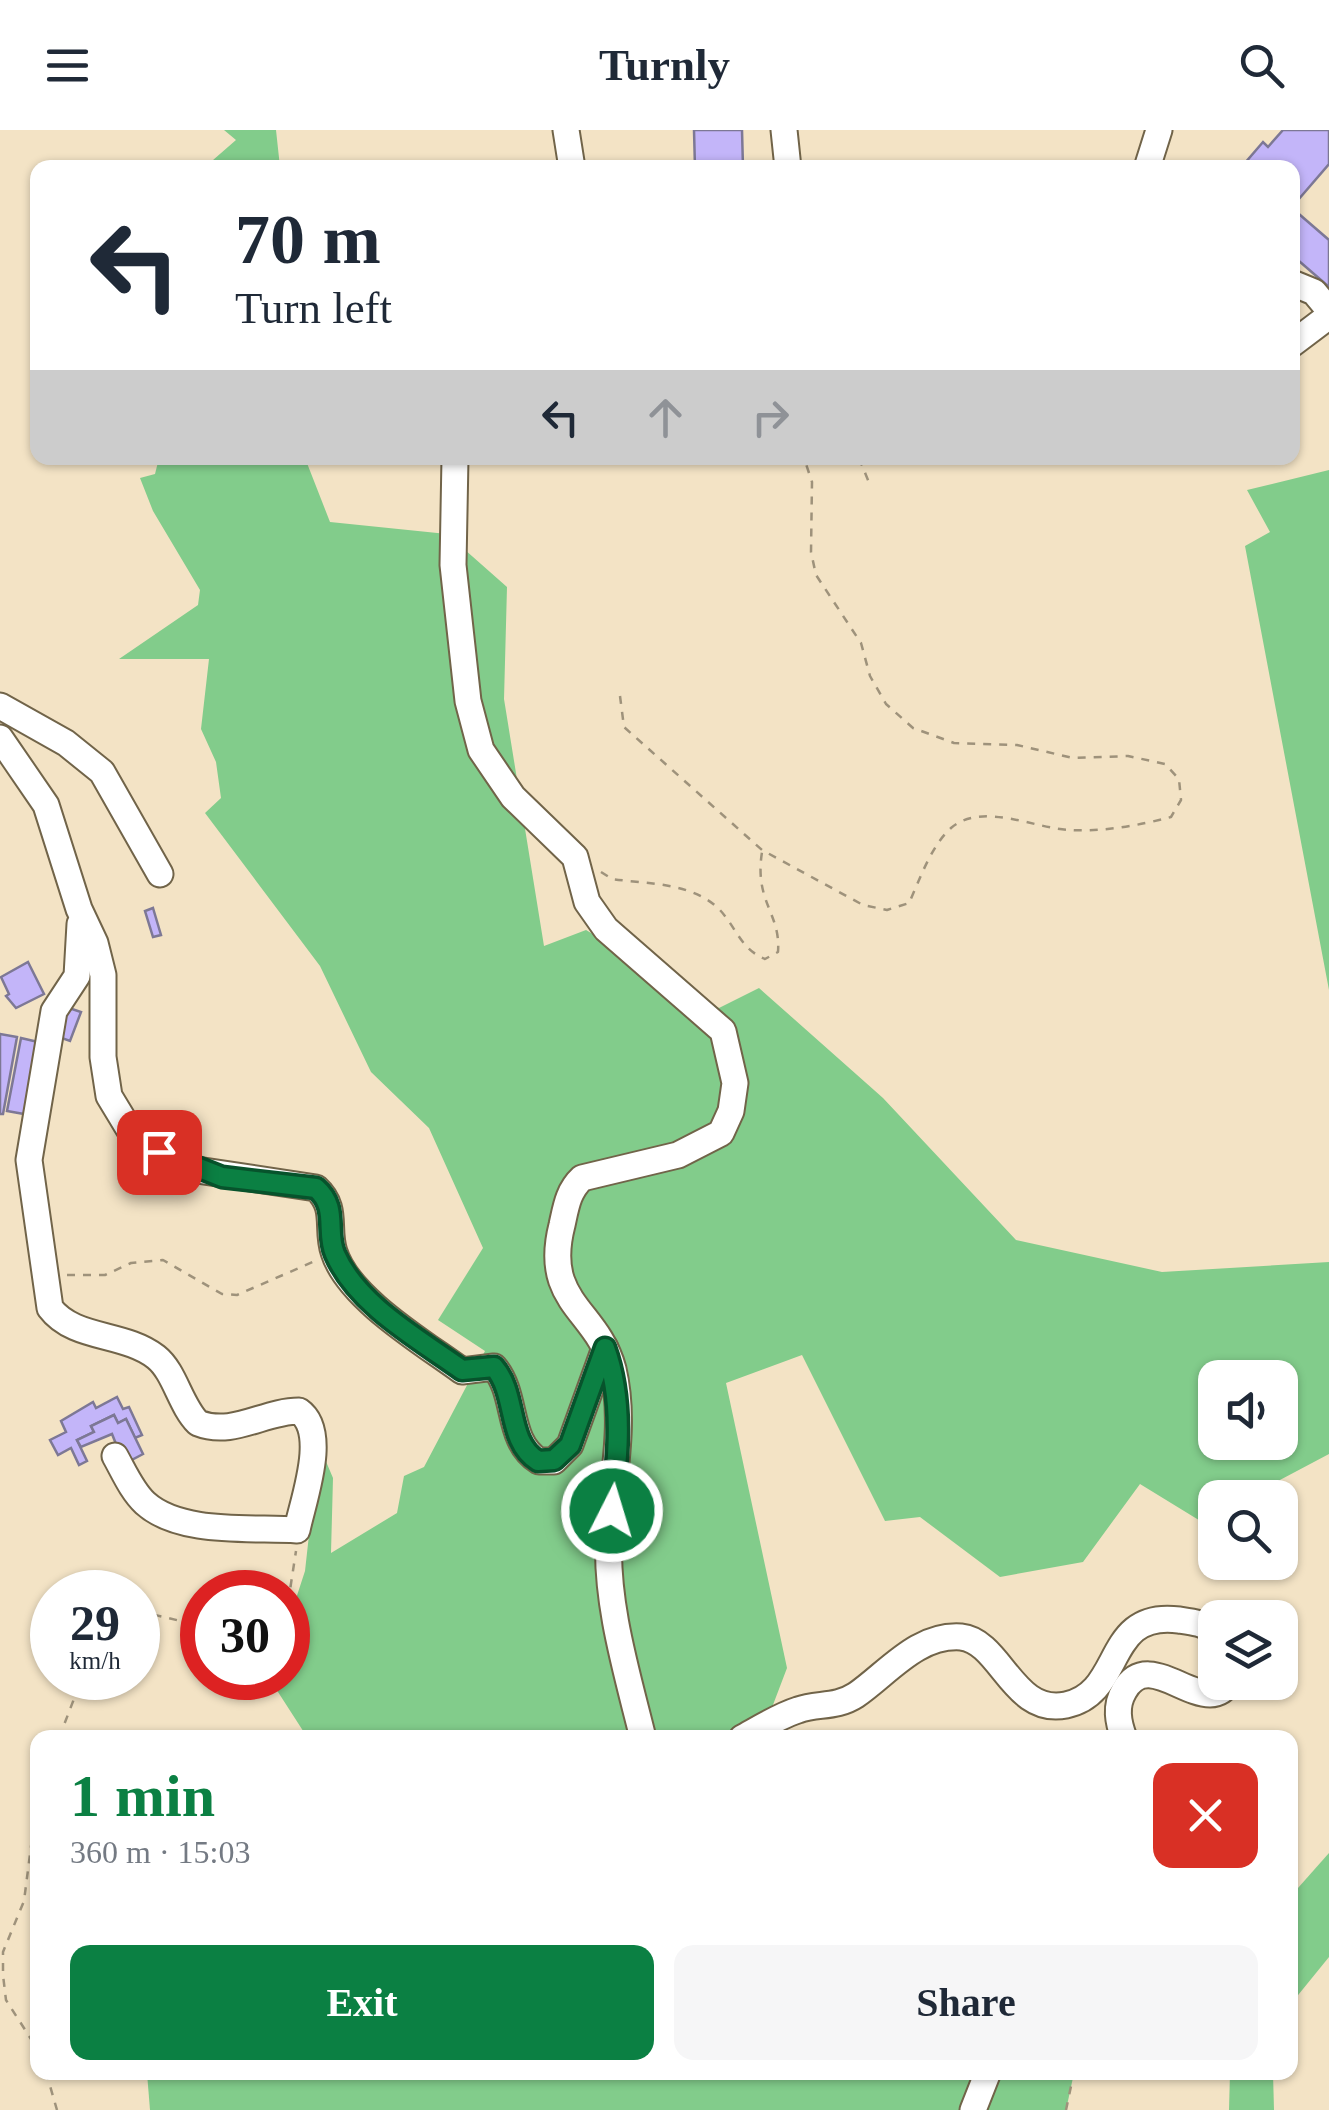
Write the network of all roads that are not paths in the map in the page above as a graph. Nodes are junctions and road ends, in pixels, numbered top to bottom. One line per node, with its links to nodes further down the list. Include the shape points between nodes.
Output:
1 (566, 130): 4 (street)
2 (784, 130): 5 (street)
3 (1159, 130): 6 (street)
4 (571, 160)
5 (787, 160)
6 (1149, 160)
7 (1300, 286): 8 (street)
8 (1329, 313): 9 (street)
9 (1300, 337)
10 (455, 465): 15 (street, via 453,565 468,701 481,750 512,797 575,856 587,902 606,930 723,1031 735,1082 720,1132 678,1155 600,1170 571,1188 557,1244 558,1274 567,1298)
11 (0, 706): 13 (street, via 102,772)
12 (0, 738): 14 (street, via 46,805)
13 (160, 874)
14 (79, 908): 15 (street, via 103,976 109,1096 130,1129 197,1170 316,1188 330,1206 334,1252 383,1317 462,1370 494,1367 510,1396 520,1444 538,1461 554,1460 570,1445); 16 (street, via 77,976 54,1011 29,1160 50,1308 60,1322 131,1341 159,1359 198,1424 224,1429 284,1411 307,1417 314,1440 297,1530 162,1514 138,1495)
15 (605, 1348): 19 (street, via 619,1423 609,1539 618,1632)
16 (115, 1456)
17 (1198, 1623): 20 (street, via 1150,1618 1131,1632 1088,1694 1062,1706 1032,1699 963,1637 900,1658 834,1706 794,1711)
18 (1198, 1690): 21 (street, via 1162,1676 1136,1678 1120,1697)
19 (642, 1730)
20 (757, 1730)
21 (1123, 1730)
22 (985, 2080): 23 (street)
23 (973, 2110)

